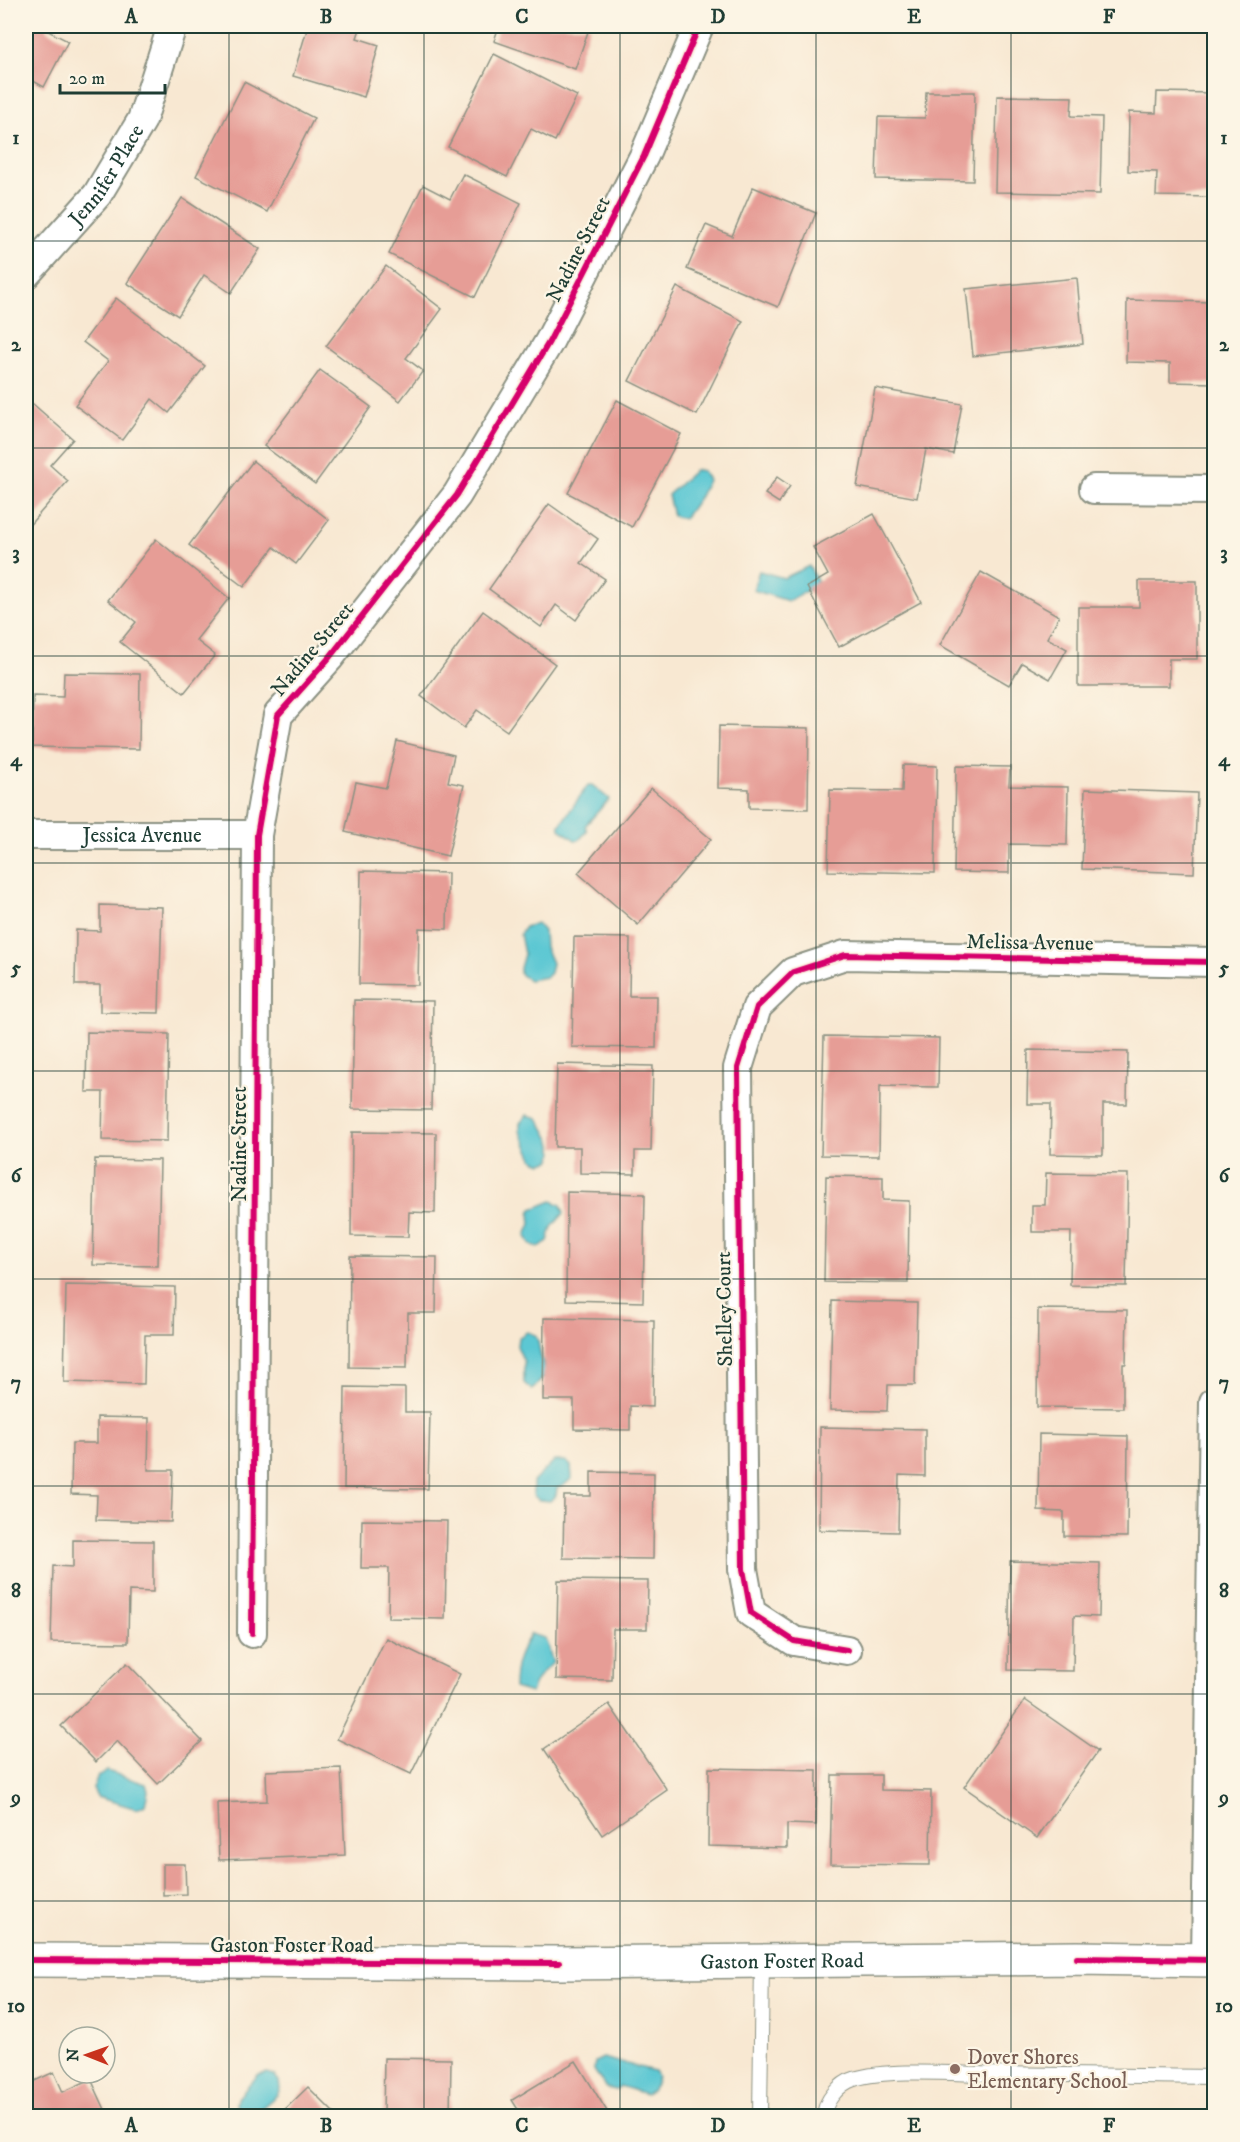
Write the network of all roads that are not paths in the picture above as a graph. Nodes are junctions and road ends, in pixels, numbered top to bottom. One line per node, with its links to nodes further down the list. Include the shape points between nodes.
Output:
1 (172, 26): 3 (street, Jennifer Place, via 142,120 97,195)
2 (699, 26): 7 (street, Nadine Street, via 644,156 549,342 457,495 329,658 278,715)
3 (26, 274)
4 (1094, 489): 5 (street)
5 (1215, 489)
6 (26, 835): 7 (street, Jessica Avenue)
7 (257, 835): 11 (street, Nadine Street)
8 (846, 955): 9 (street, Melissa Avenue); 12 (street, Shelley Court, via 793,972 757,1006 738,1068 743,1569 751,1613 794,1641)
9 (1215, 962)
10 (1215, 1402): 14 (street)
11 (252, 1633)
12 (847, 1650)
13 (26, 1960): 15 (street, Gaston Foster Road)
14 (1210, 1960): 15 (street, Gaston Foster Road)
15 (762, 1961): 17 (lane)
16 (1215, 2078): 18 (lane, via 885,2075 852,2079 835,2091)
17 (760, 2116)
18 (825, 2116)

